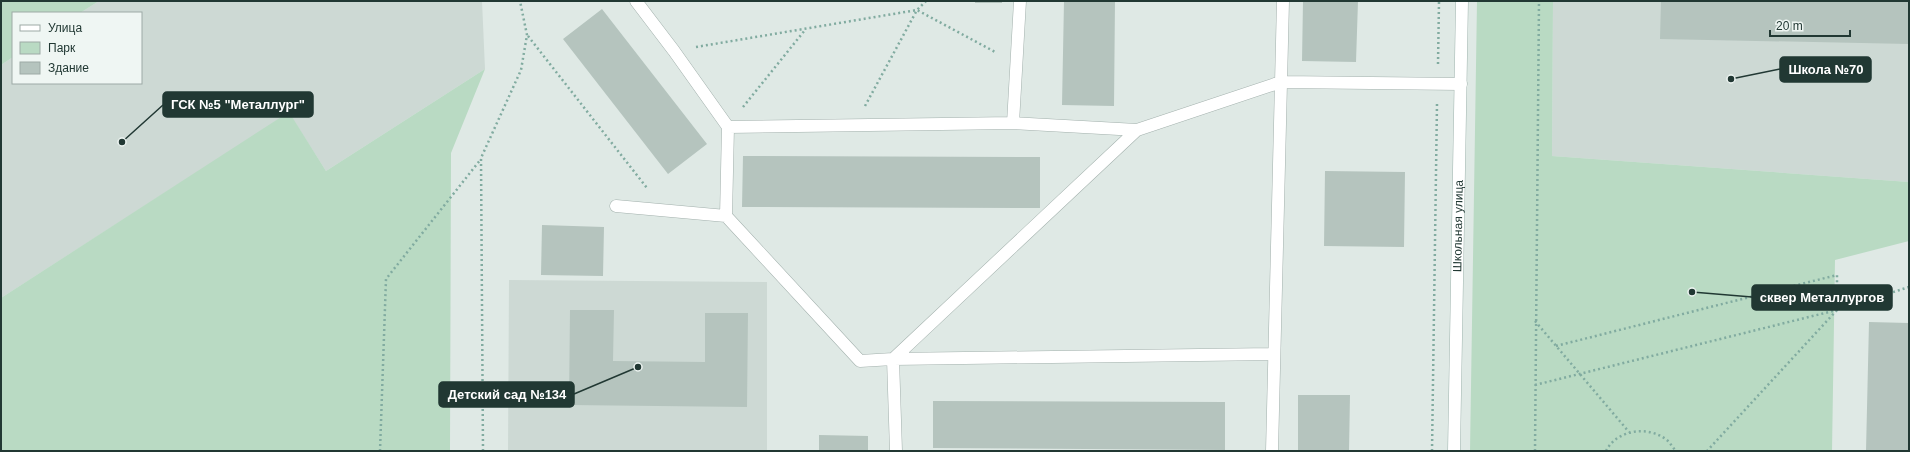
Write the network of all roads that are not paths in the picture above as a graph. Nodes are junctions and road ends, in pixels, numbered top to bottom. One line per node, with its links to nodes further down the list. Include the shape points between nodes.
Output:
1 (636, 1): 8 (main road)
2 (1020, 1): 7 (main road)
3 (1283, 1): 5 (main road)
4 (1462, 1): 6 (main road, Школьная улица)
5 (1281, 82): 6 (main road); 9 (main road); 12 (main road)
6 (1461, 84): 16 (main road, Школьная улица)
7 (1013, 123): 8 (main road); 9 (main road)
8 (728, 127): 11 (main road)
9 (1137, 130): 13 (main road)
10 (616, 206): 11 (main road)
11 (726, 216): 13 (main road, via 860,361)
12 (1274, 354): 13 (main road); 15 (main road)
13 (893, 359): 14 (main road)
14 (896, 451)
15 (1272, 451)
16 (1454, 451)

